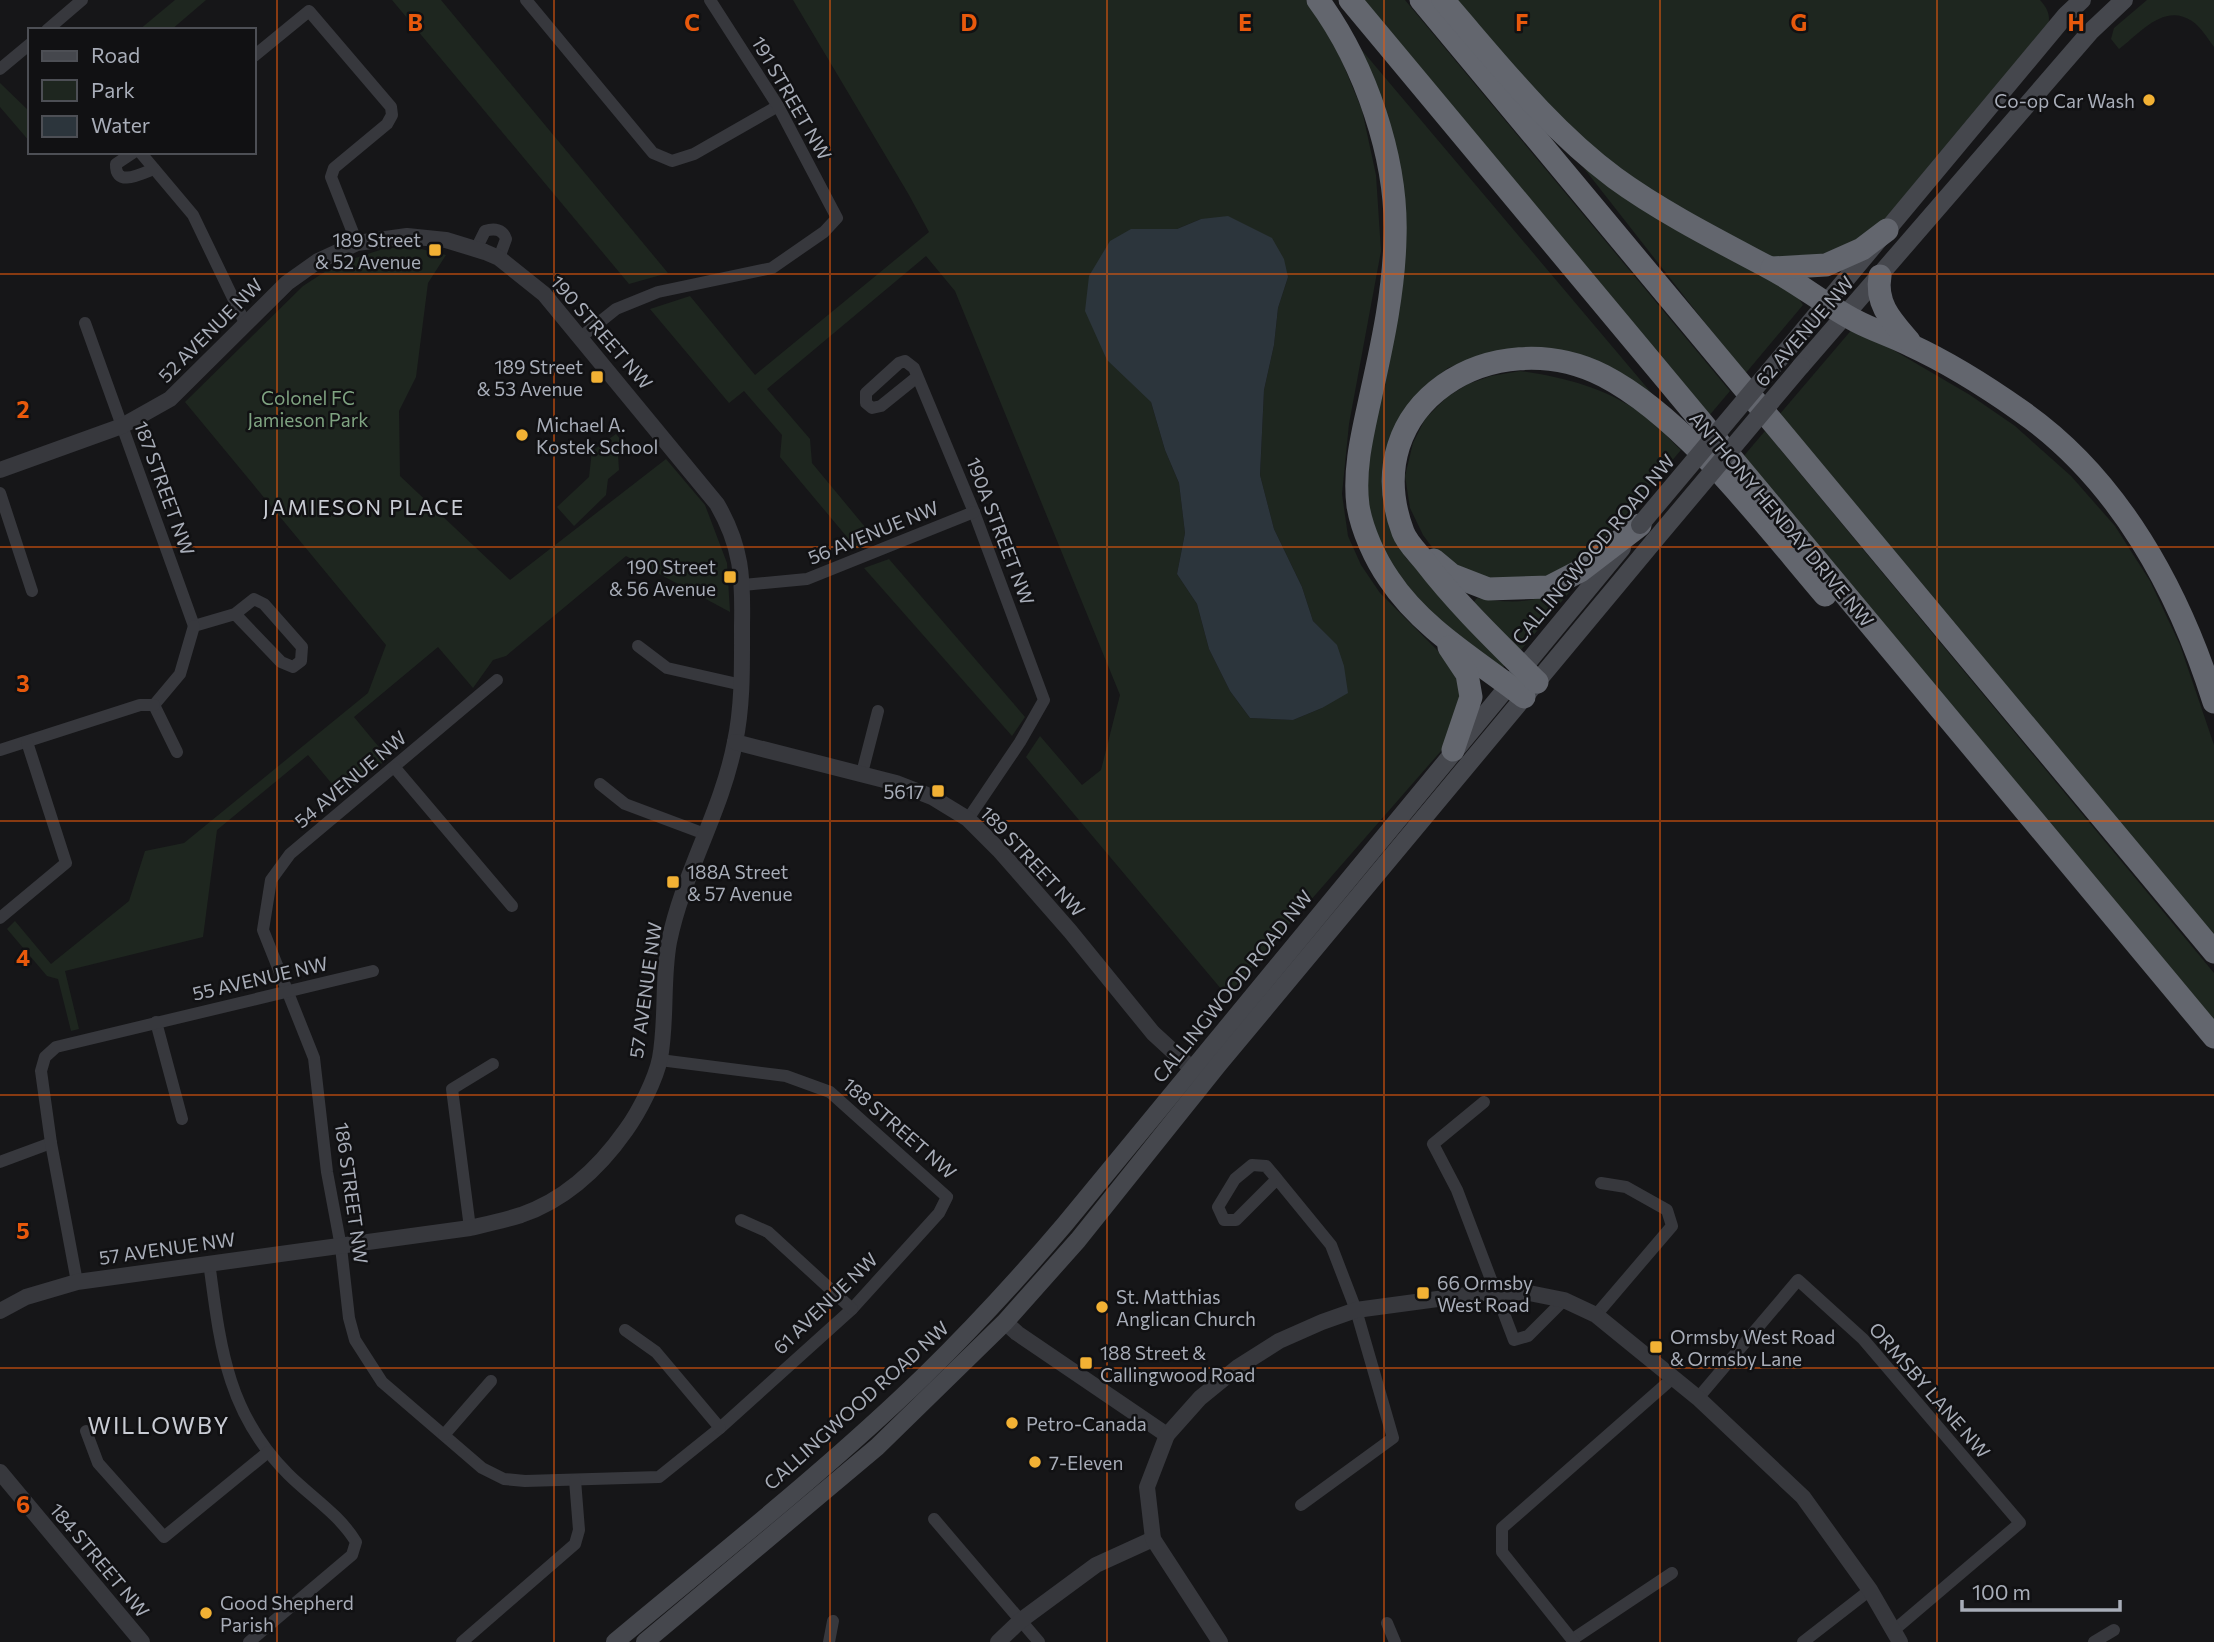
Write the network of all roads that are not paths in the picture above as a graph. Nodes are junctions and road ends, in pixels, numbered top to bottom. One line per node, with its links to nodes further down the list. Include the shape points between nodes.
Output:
1 (82, 0): 10 (street)
2 (526, 0): 14 (street, via 653,153 673,161 694,154)
3 (710, 0): 14 (street, 191 STREET NW)
4 (1318, 0): 41 (highway, via 1348,47 1377,121 1385,148 1396,237 1359,454 1358,506 1388,578)
5 (1350, 0): 49 (highway, ANTHONY HENDAY DRIVE NW)
6 (1421, 0): 63 (highway)
7 (1443, 0): 23 (highway, via 1579,150 1617,179)
8 (2082, 0): 18 (main road, 62 AVENUE NW)
9 (2124, 0): 24 (main road, 62 AVENUE NW, via 2090,32)
10 (49, 28)
11 (28, 46): 13 (street)
12 (256, 54): 20 (street, via 309,11 391,107 387,124 334,168 331,177)
13 (0, 69)
14 (778, 106): 28 (street, 191 STREET NW, via 837,218 772,268 658,292 616,309)
15 (131, 154): 17 (street, via 117,162 121,177)
16 (142, 154): 17 (street)
17 (154, 169): 27 (street, via 193,215)
18 (1887, 230): 23 (highway, via 1862,249 1826,265); 25 (main road, 62 AVENUE NW)
19 (407, 236): 20 (street, 52 AVENUE NW); 21 (street, 190 STREET NW)
20 (357, 243): 27 (street, 52 AVENUE NW, via 318,261 287,283)
21 (476, 249): 22 (street, 190 STREET NW); 22 (street, via 485,231 497,230 506,239)
22 (499, 258): 28 (street, 190 STREET NW, via 544,294)
23 (1772, 268): 25 (highway)
24 (1880, 276): 25 (main road, 62 AVENUE NW); 29 (highway, via 1879,298 1887,315)
25 (1835, 308): 29 (highway); 35 (main road, CALLINGWOOD ROAD NW, bridge, via 1787,351); 35 (main road, 62 AVENUE NW, bridge, via 1801,366)
26 (85, 323): 31 (street, 187 STREET NW)
27 (246, 325): 31 (street, 52 AVENUE NW, via 170,399)
28 (581, 337): 37 (street, 190 STREET NW, via 717,504 732,529)
29 (1913, 346): 46 (highway, via 2022,411 2065,447 2114,500 2176,601)
30 (917, 377): 34 (street, 190A STREET NW)
31 (122, 426): 32 (street, 52 AVENUE NW); 40 (street, 187 STREET NW)
32 (0, 470)
33 (0, 493): 38 (street)
34 (974, 512): 37 (street, 56 AVENUE NW, via 807,579); 58 (street, 190A STREET NW, via 1044,701)
35 (1647, 533): 36 (highway, via 1549,587 1514,590 1488,589 1452,575); 44 (main road, CALLINGWOOD ROAD NW)
36 (1405, 536): 44 (highway); 49 (highway, via 1395,508 1393,474 1401,439 1416,410 1446,382 1472,368 1508,360 1571,363 1633,394 1674,429 1738,494 1881,661)
37 (743, 585): 45 (street, 57 AVENUE NW)
38 (32, 590)
39 (235, 614): 39 (street, via 281,662 293,667 301,662 302,647 264,604 254,599); 40 (street)
40 (194, 626): 47 (street, via 180,674)
41 (1442, 635): 44 (highway); 53 (highway, via 1467,674 1471,697)
42 (638, 646): 45 (street, via 667,668)
43 (497, 680): 55 (street, 54 AVENUE NW)
44 (1522, 683): 53 (main road, CALLINGWOOD ROAD NW); 71 (main road, CALLINGWOOD ROAD NW)
45 (742, 685): 51 (street, 57 AVENUE NW)
46 (2214, 702)
47 (154, 705): 50 (street, via 140,705); 54 (street)
48 (878, 710): 56 (street)
49 (1952, 724): 67 (highway, ANTHONY HENDAY DRIVE NW)
50 (26, 742): 52 (street); 61 (street, via 66,863)
51 (735, 742): 56 (street, 189 STREET NW); 59 (street, 57 AVENUE NW)
52 (0, 750)
53 (1453, 750): 70 (main road, CALLINGWOOD ROAD NW)
54 (177, 751)
55 (395, 768): 60 (street); 62 (street, 54 AVENUE NW, via 290,854 271,880)
56 (862, 773): 58 (street, 189 STREET NW, via 932,797)
57 (600, 784): 59 (street, via 625,804)
58 (968, 820): 70 (street, 189 STREET NW, via 1070,931 1153,1033)
59 (705, 834): 68 (street, 57 AVENUE NW, via 669,943)
60 (512, 906)
61 (0, 918)
62 (263, 930): 65 (street, 186 STREET NW)
63 (2214, 952)
64 (373, 971): 65 (street, 55 AVENUE NW)
65 (288, 990): 66 (street, 55 AVENUE NW); 81 (street, 186 STREET NW, via 314,1058)
66 (156, 1022): 73 (street); 74 (street, 55 AVENUE NW, via 56,1047 45,1057 41,1071)
67 (2214, 1037)
68 (660, 1060): 78 (street, 188 STREET NW, via 786,1076 830,1092); 80 (street, 57 AVENUE NW, via 627,1128 595,1169 566,1192 523,1214)
69 (493, 1064): 80 (street, via 452,1089)
70 (1191, 1069): 71 (street, 189 STREET NW); 87 (main road, CALLINGWOOD ROAD NW)
71 (1205, 1081): 91 (main road, CALLINGWOOD ROAD NW, via 1078,1240)
72 (1483, 1102): 84 (street, via 1433,1144 1457,1190)
73 (183, 1119)
74 (51, 1143): 75 (street); 83 (street)
75 (0, 1162)
76 (1277, 1179): 76 (street, via 1266,1166 1252,1165 1235,1179 1218,1207 1224,1220 1236,1220); 88 (street, via 1331,1245)
77 (1601, 1183): 90 (street, via 1626,1187 1667,1210 1672,1226)
78 (947, 1197): 86 (street, 61 AVENUE NW, via 939,1213)
79 (741, 1220): 86 (street, via 768,1232)
80 (470, 1228): 81 (street, 57 AVENUE NW)
81 (341, 1247): 82 (street, 57 AVENUE NW); 98 (street, 186 STREET NW, via 355,1340 382,1382)
82 (209, 1262): 83 (street, 57 AVENUE NW); 100 (street, via 218,1335 231,1387)
83 (76, 1282): 89 (street, 57 AVENUE NW, via 26,1297)
84 (1497, 1291): 85 (street); 85 (street, via 1514,1340 1528,1336); 88 (street)
85 (1564, 1300): 90 (street)
86 (852, 1309): 96 (street, 61 AVENUE NW)
87 (990, 1310): 91 (street); 117 (main road, CALLINGWOOD ROAD NW, via 856,1440)
88 (1356, 1310): 99 (street, via 1279,1341 1238,1367 1200,1398); 103 (street, via 1394,1438)
89 (0, 1311)
90 (1596, 1315): 93 (street)
91 (1005, 1322): 99 (street); 118 (main road, CALLINGWOOD ROAD NW, via 877,1447)
92 (625, 1330): 96 (street, via 656,1352)
93 (1674, 1377): 95 (street); 113 (street, via 1503,1528 1503,1552)
94 (491, 1381): 98 (street)
95 (1698, 1398): 107 (street, via 1803,1497); 112 (street, ORMSBY LANE NW, via 1798,1280 1863,1339 2020,1523)
96 (720, 1428): 102 (street, 61 AVENUE NW, via 659,1477)
97 (86, 1431): 100 (street, via 98,1463 164,1537)
98 (444, 1435): 102 (street, 186 STREET NW, via 482,1468 504,1479)
99 (1167, 1435): 105 (street, via 1147,1487)
100 (268, 1452): 115 (street, via 346,1525 356,1542 352,1555)
101 (0, 1472): 114 (street, 184 STREET NW)
102 (575, 1479): 116 (street, via 579,1530 575,1544)
103 (1301, 1505)
104 (934, 1519): 109 (street)
105 (1153, 1539): 109 (street, via 1097,1565); 122 (street)
106 (1672, 1573): 113 (street)
107 (1870, 1590): 112 (street); 124 (street)
108 (833, 1621): 119 (street)
109 (1020, 1621): 120 (street); 121 (street)
110 (1387, 1623): 123 (street)
111 (2114, 1630): 125 (street)
112 (1897, 1636)
113 (1573, 1640)
114 (142, 1642)
115 (249, 1642)
116 (462, 1642)
117 (615, 1642)
118 (645, 1642)
119 (829, 1642)
120 (998, 1642)
121 (1039, 1642)
122 (1220, 1642)
123 (1395, 1642)
124 (1803, 1642)
125 (2094, 1642)

